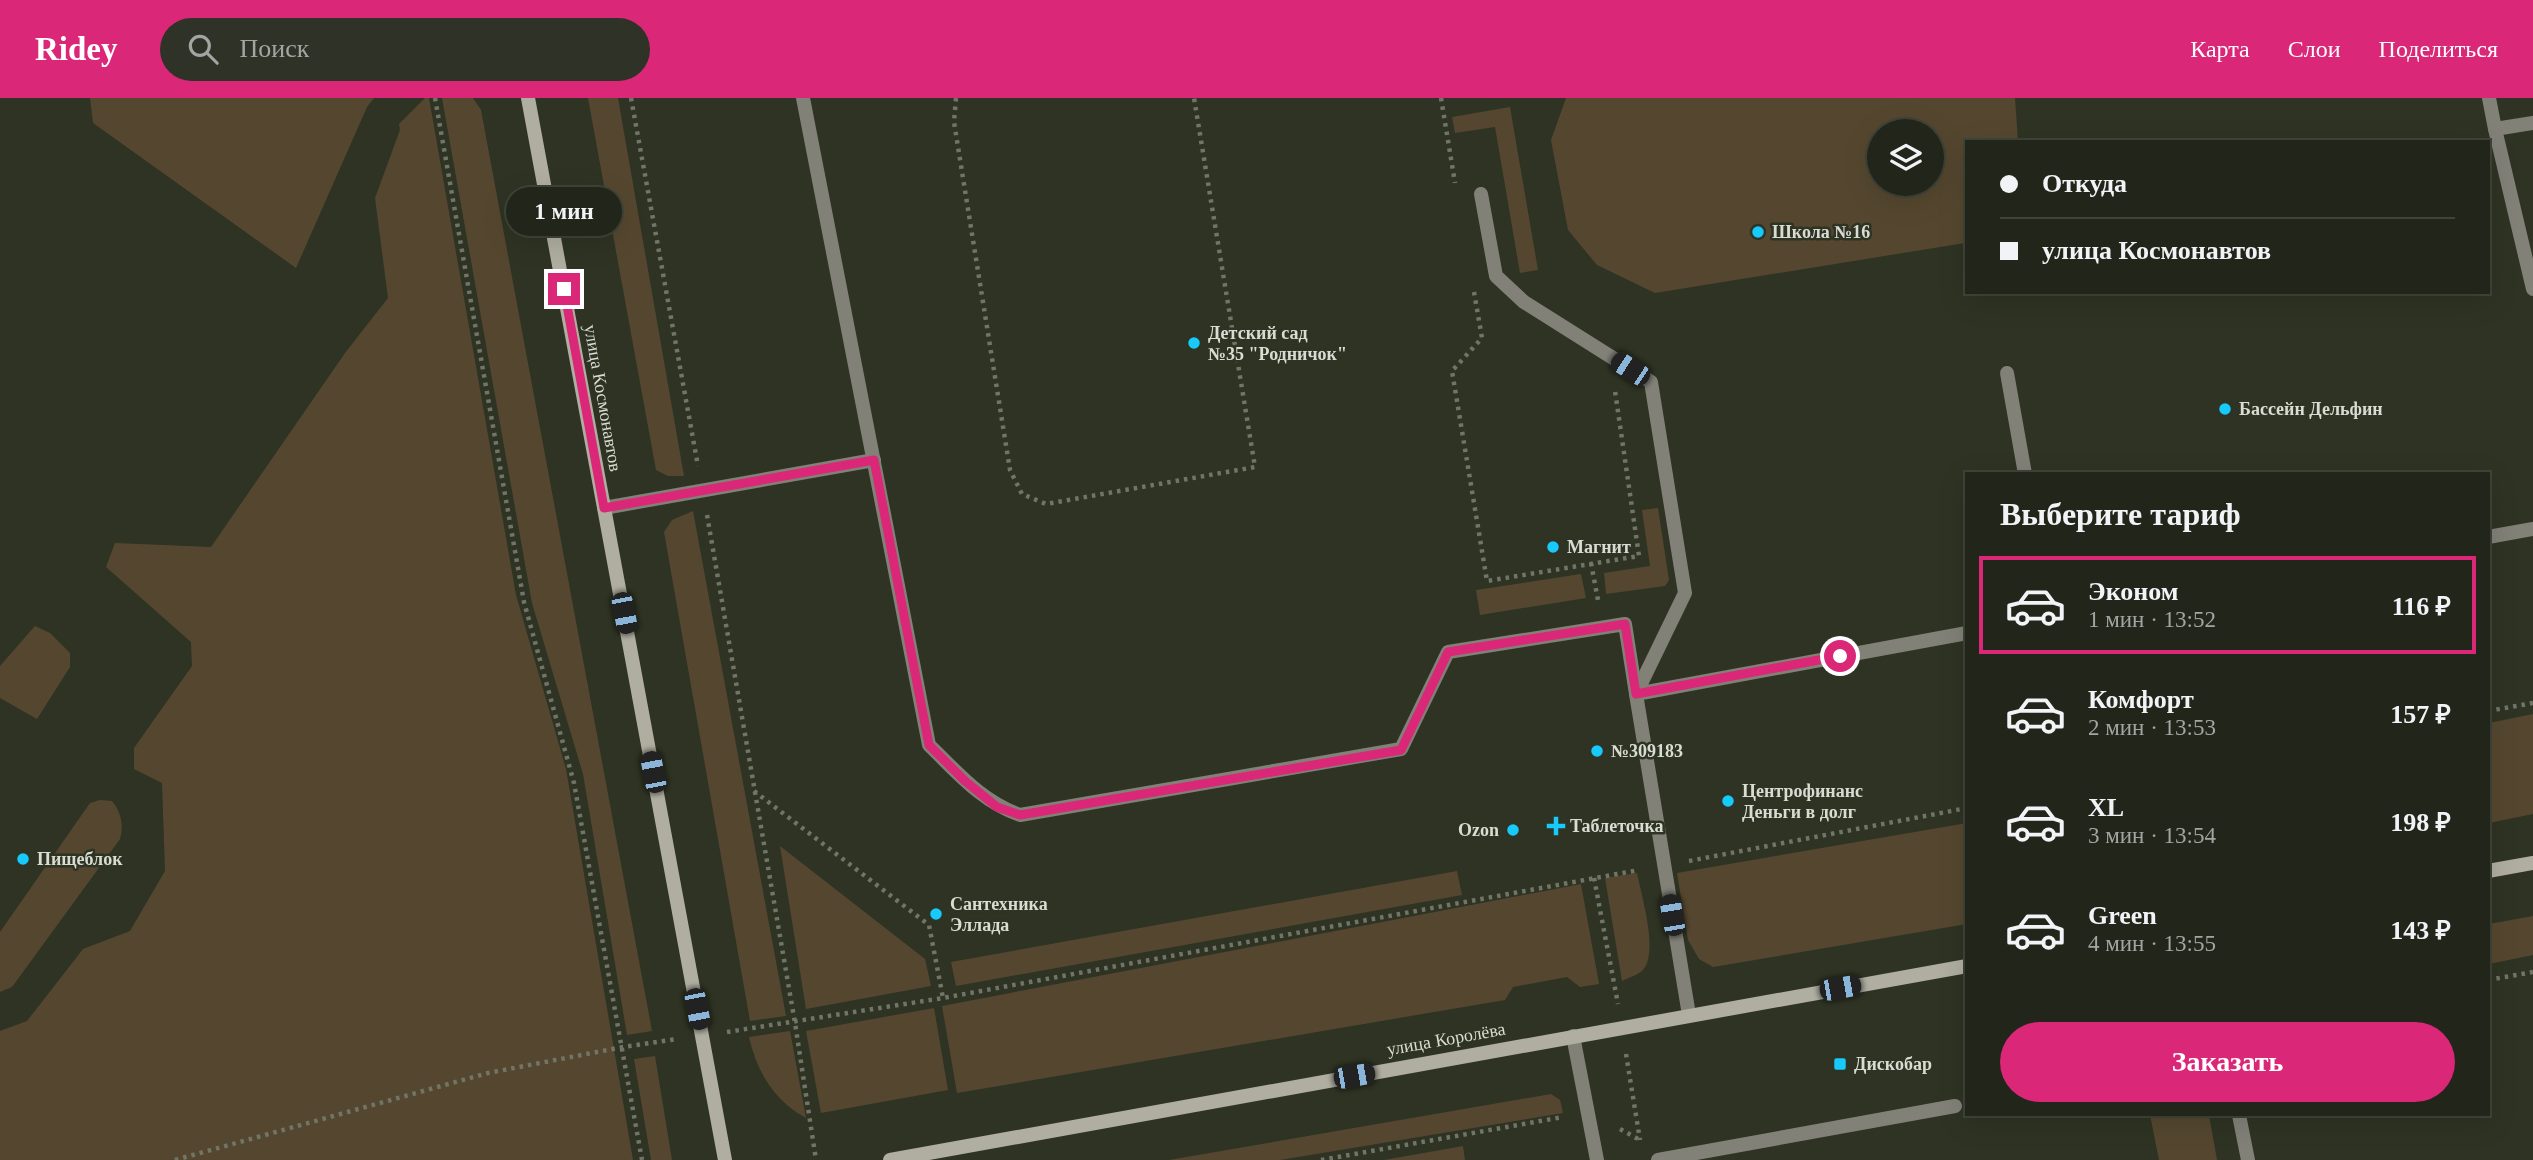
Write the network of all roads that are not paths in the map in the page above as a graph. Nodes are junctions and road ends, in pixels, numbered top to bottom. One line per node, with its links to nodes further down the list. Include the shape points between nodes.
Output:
1 (528, 98): 11 (main road, улица Космонавтов)
2 (803, 98): 9 (lane)
3 (2489, 98): 5 (lane)
4 (2533, 123): 5 (lane)
5 (2495, 130): 7 (lane)
6 (1481, 194): 15 (lane, via 1496,276 1524,302 1651,382 1685,593)
7 (2533, 289)
8 (2007, 373): 10 (lane)
9 (874, 460): 11 (lane); 15 (lane, via 929,745 997,807 1020,815 1401,750 1448,652 1625,624)
10 (2025, 472)
11 (604, 508): 23 (main road, улица Космонавтов)
12 (2533, 528): 13 (lane)
13 (2490, 537)
14 (1965, 633): 15 (lane)
15 (1636, 694): 19 (lane)
16 (2533, 863): 17 (main road)
17 (2490, 871)
18 (1965, 966): 19 (main road, улица Королёва)
19 (1689, 1015): 20 (main road, улица Королёва)
20 (1573, 1036): 24 (main road, улица Королёва); 25 (lane)
21 (1955, 1106): 26 (lane)
22 (2239, 1116): 27 (lane)
23 (725, 1160)
24 (890, 1160)
25 (1597, 1160)
26 (1658, 1160)
27 (2248, 1160)

